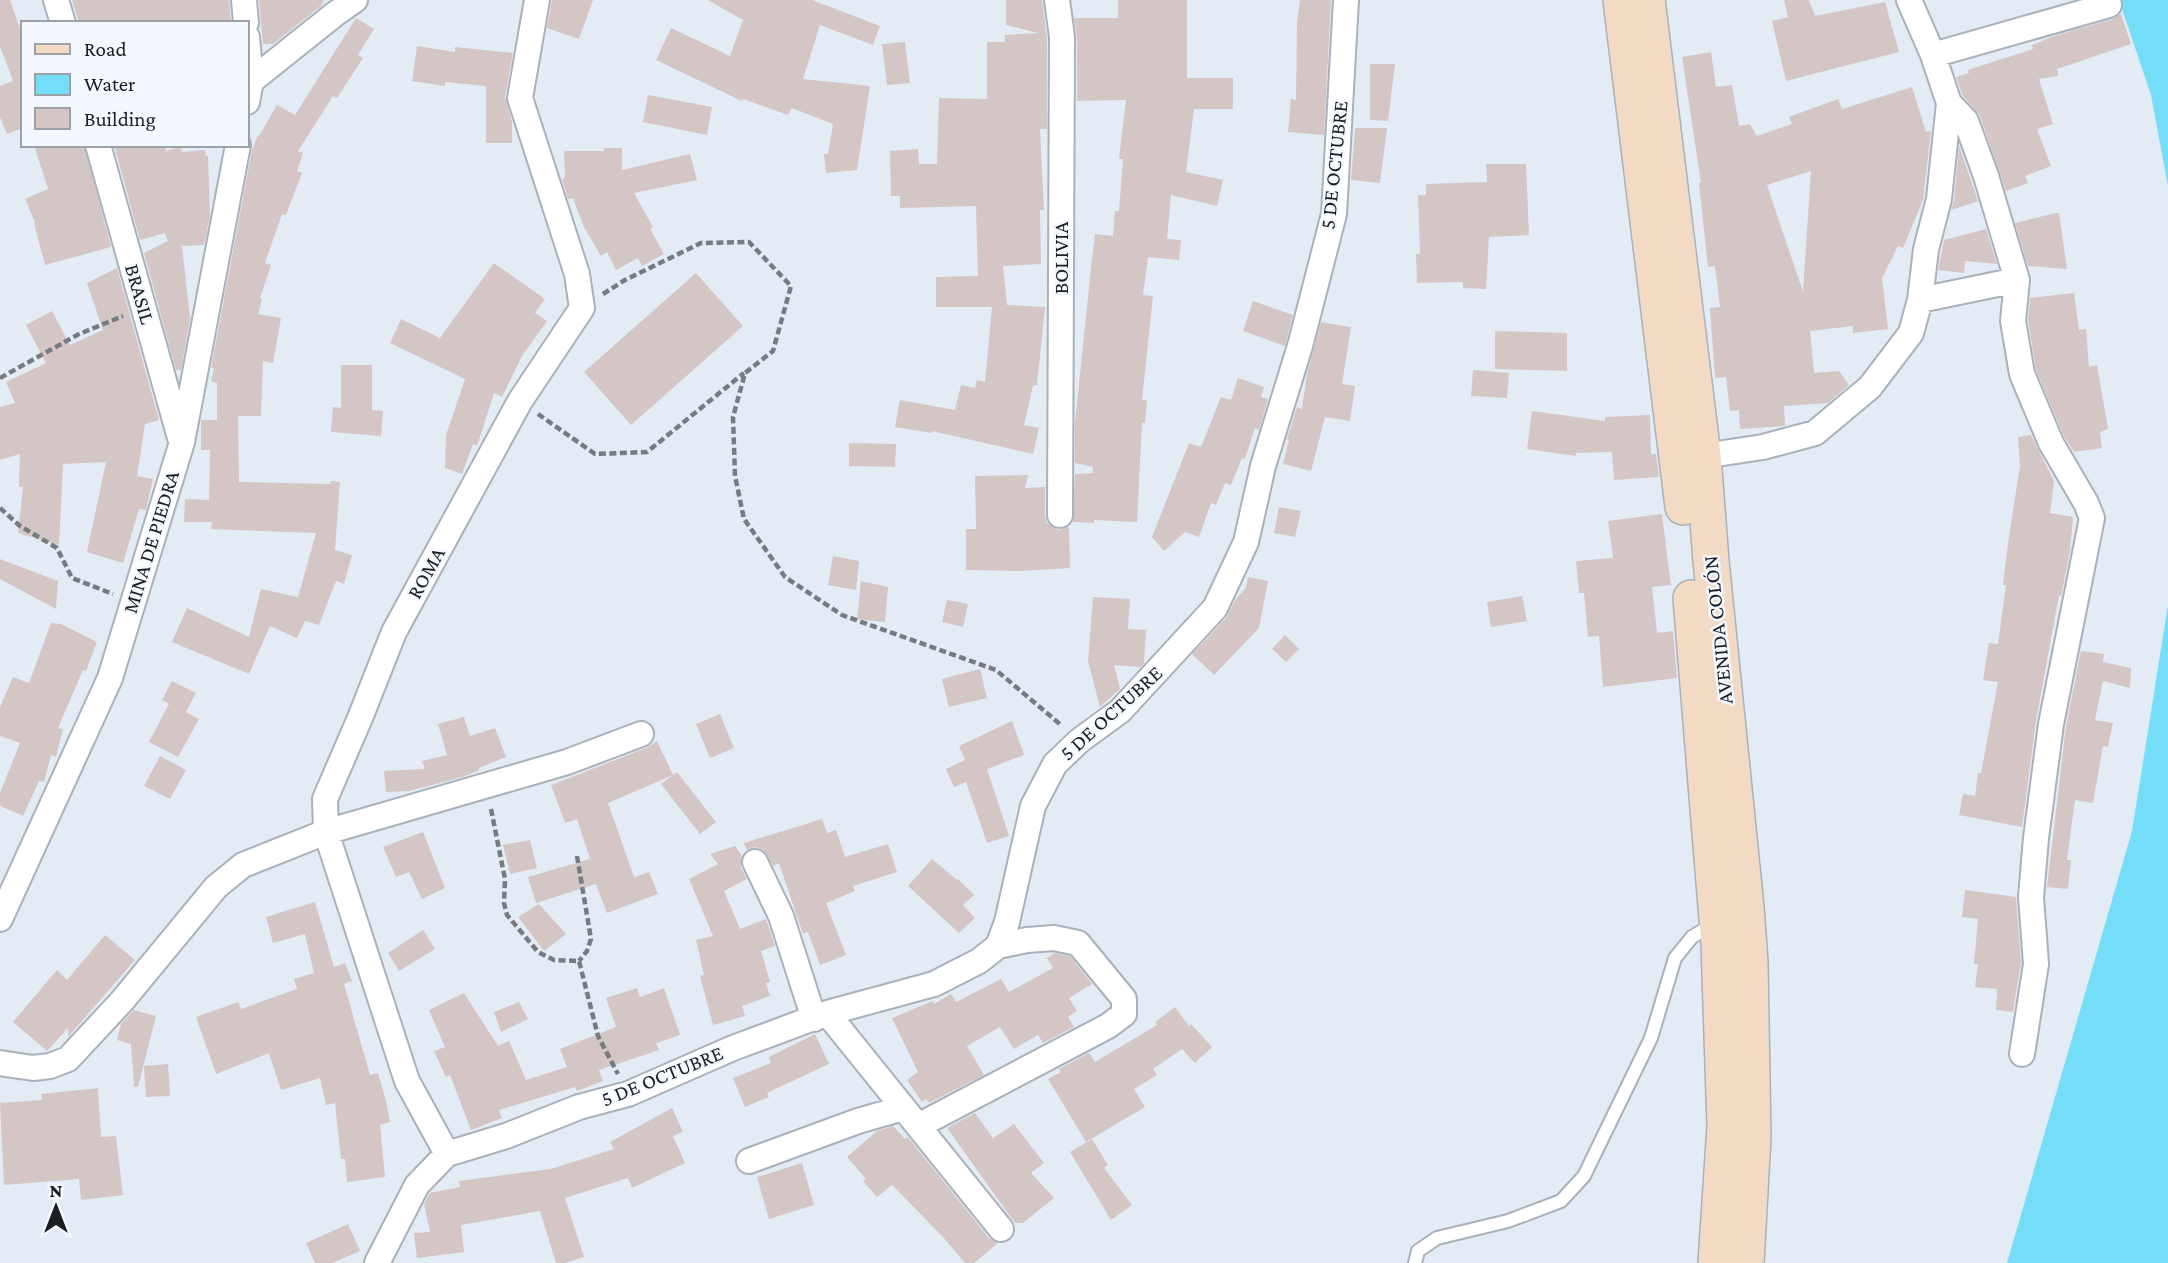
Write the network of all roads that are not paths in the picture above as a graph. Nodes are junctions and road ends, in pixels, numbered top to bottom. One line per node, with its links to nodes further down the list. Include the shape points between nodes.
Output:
1 (56, 0): 11 (street)
2 (244, 0): 12 (street)
3 (355, 0): 15 (street)
4 (537, 0): 25 (street, ROMA, via 520,98 578,274 582,308 520,401 394,632 325,799)
5 (1057, 0): 23 (street, BOLIVIA, via 1062,37)
6 (1346, 0): 29 (street, 5 DE OCTUBRE, via 1334,214 1245,542 1215,608 1120,711 1055,764 1033,806)
7 (1621, 0): 22 (main road, AVENIDA COLÓN)
8 (1647, 0): 22 (main road, AVENIDA COLÓN)
9 (1909, 0): 13 (street)
10 (2109, 5): 13 (street)
11 (62, 21)
12 (246, 21)
13 (1933, 55): 16 (street)
14 (248, 64): 15 (street)
15 (249, 92)
16 (1949, 103): 19 (street, via 1966,121); 20 (street, via 1939,199 1926,249)
17 (98, 147): 21 (street, BRASIL)
18 (238, 147): 21 (street, MINA DE PIEDRA)
19 (2017, 280): 20 (street); 31 (street, via 2013,321 2022,374 2092,522 2051,724 2031,897 2036,964)
20 (1920, 300): 22 (street, via 1911,332 1870,387 1815,433 1763,447)
21 (182, 442): 27 (street, MINA DE PIEDRA, via 110,678)
22 (1691, 455): 28 (main road, AVENIDA COLÓN); 40 (main road, AVENIDA COLÓN, via 1710,561 1750,962 1753,1137)
23 (1060, 515)
24 (641, 734): 25 (street, via 567,762)
25 (326, 832): 32 (street, via 243,865 215,887 68,1059 33,1068); 34 (street, ROMA, via 407,1081)
26 (755, 862): 30 (street)
27 (0, 919)
28 (1717, 922): 38 (lane, via 1692,937 1675,958 1651,1038 1584,1176 1561,1201 1508,1222 1437,1238 1418,1251); 39 (main road, AVENIDA COLÓN, via 1725,1126)
29 (998, 946): 30 (street, 5 DE OCTUBRE, via 934,984); 33 (street, via 1054,938 1078,943 1124,999 1124,1014 1108,1026)
30 (820, 1016): 33 (street); 34 (street, 5 DE OCTUBRE, via 628,1094)
31 (2022, 1054)
32 (0, 1063)
33 (911, 1117): 35 (street, via 858,1121); 36 (street)
34 (447, 1154): 37 (street, via 417,1185)
35 (749, 1161)
36 (1002, 1229)
37 (377, 1263)
38 (1415, 1263)
39 (1716, 1263)
40 (1746, 1263)

